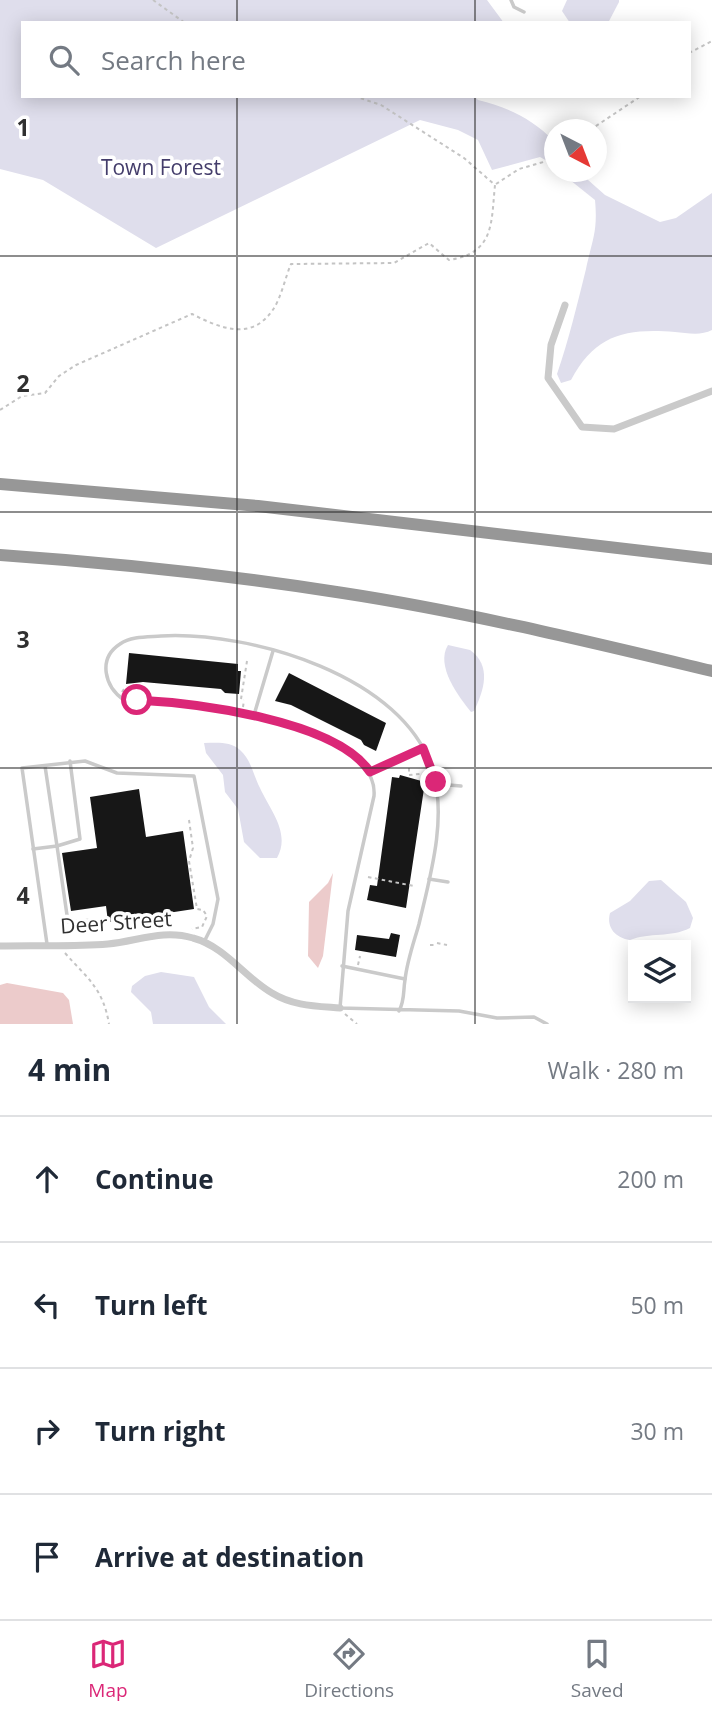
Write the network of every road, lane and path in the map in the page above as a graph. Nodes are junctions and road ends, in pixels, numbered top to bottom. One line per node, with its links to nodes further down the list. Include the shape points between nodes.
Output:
1 (153, 0): 4 (path)
2 (511, 0): 3 (lane)
3 (524, 12)
4 (183, 21)
5 (712, 41): 6 (path)
6 (691, 52)
7 (360, 98): 11 (path, via 381,105 464,158)
8 (638, 98): 9 (path)
9 (606, 119)
10 (544, 162): 11 (path, via 519,169)
11 (495, 185): 14 (path, via 490,230 481,247 466,257 449,260 429,243 394,263 291,264 273,310 258,324 226,331 192,314 76,365 44,393 22,396)
12 (565, 305): 13 (street, via 551,345 548,377 582,428 614,429)
13 (712, 391)
14 (0, 410)
15 (0, 484): 17 (highway, via 258,506)
16 (0, 555): 20 (highway, via 159,568 345,593)
17 (712, 559)
18 (273, 651): 24 (lane); 24 (lane, via 236,642 167,636 121,643 107,661 107,683 124,700 185,703); 25 (lane, via 313,664 377,696 404,719)
19 (247, 661): 23 (path)
20 (712, 671)
21 (127, 686): 22 (path)
22 (122, 693)
23 (242, 708)
24 (254, 715): 29 (lane, via 334,745)
25 (423, 748): 29 (lane); 31 (lane)
26 (70, 761): 27 (lane); 34 (lane, via 80,839); 42 (lane, via 85,761 117,773 194,776 218,898)
27 (45, 766): 34 (lane); 35 (lane, via 22,768)
28 (409, 768): 30 (path, via 409,775)
29 (370, 772): 48 (lane, via 374,796 348,911)
30 (428, 773)
31 (436, 784): 32 (lane); 37 (lane, via 438,811)
32 (461, 786)
33 (189, 820): 41 (path, via 193,848 189,861 197,909 207,916 202,927)
34 (57, 846): 35 (lane); 40 (lane, via 68,922)
35 (33, 849): 43 (lane)
36 (368, 877): 39 (path)
37 (429, 878): 38 (lane); 49 (lane)
38 (448, 882)
39 (414, 886)
40 (93, 920)
41 (189, 931)
42 (204, 942): 44 (street, Deer Street, via 163,934 114,943); 50 (street, Deer Street, via 277,996 307,1006)
43 (47, 945): 44 (street, Deer Street); 47 (street, Deer Street)
44 (58, 945): 52 (path, via 88,974)
45 (430, 945): 46 (path)
46 (447, 945)
47 (0, 946)
48 (342, 966): 49 (lane); 50 (lane)
49 (405, 979): 51 (lane)
50 (340, 1008): 51 (lane); 53 (path)
51 (399, 1011): 54 (lane, via 409,1007 459,1010 496,1018 534,1017)
52 (109, 1024)
53 (357, 1024)
54 (547, 1024)

